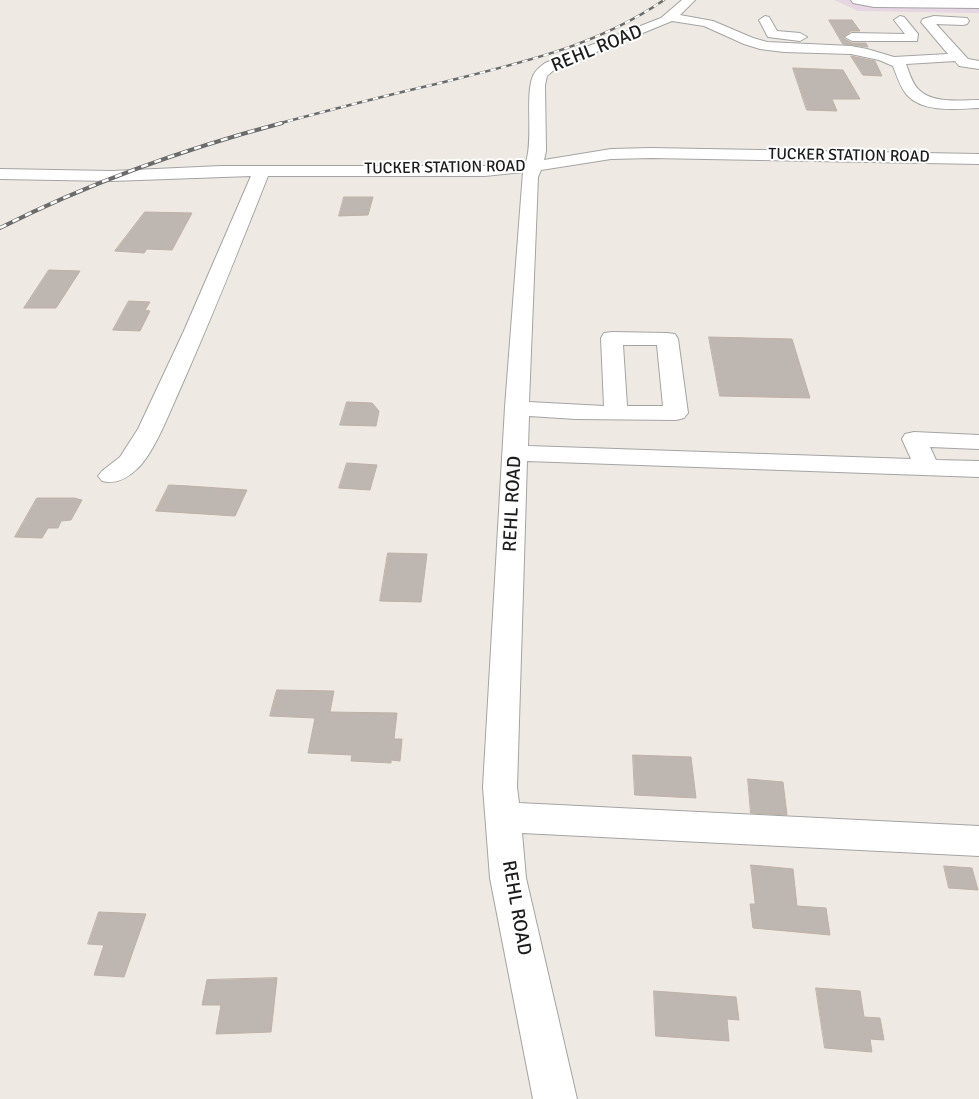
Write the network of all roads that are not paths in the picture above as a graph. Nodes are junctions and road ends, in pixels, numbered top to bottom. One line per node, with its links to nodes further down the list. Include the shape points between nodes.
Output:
1 (856, 0): 2 (street)
2 (979, 4)
3 (680, 9): 7 (street, via 744,40 766,46); 15 (street, REHL ROAD, via 653,27 544,69 538,85 538,151)
4 (765, 20): 7 (street, via 773,34)
5 (900, 20): 7 (street, via 912,38)
6 (979, 21): 8 (street, via 928,22)
7 (821, 43): 9 (street)
8 (958, 57): 9 (street); 10 (street, via 964,63)
9 (893, 61): 11 (street, via 898,64)
10 (979, 65)
11 (910, 88): 12 (street); 13 (street, via 925,100)
12 (939, 88)
13 (979, 104)
14 (979, 158): 15 (street, TUCKER STATION ROAD, via 651,152 611,154)
15 (534, 166): 16 (street, TUCKER STATION ROAD, via 484,171); 18 (street, REHL ROAD, via 530,177)
16 (262, 171): 17 (street, TUCKER STATION ROAD, via 103,176); 24 (street, via 150,429 130,462)
17 (0, 174)
18 (517, 407): 19 (street); 21 (street, REHL ROAD)
19 (616, 412)
20 (979, 442): 22 (street, via 914,439)
21 (515, 453): 22 (street); 25 (street, REHL ROAD, via 500,787)
22 (927, 467): 23 (street)
23 (979, 469)
24 (111, 476)
25 (503, 817): 26 (street); 27 (street, REHL ROAD, via 508,878)
26 (979, 841)
27 (555, 1099)

